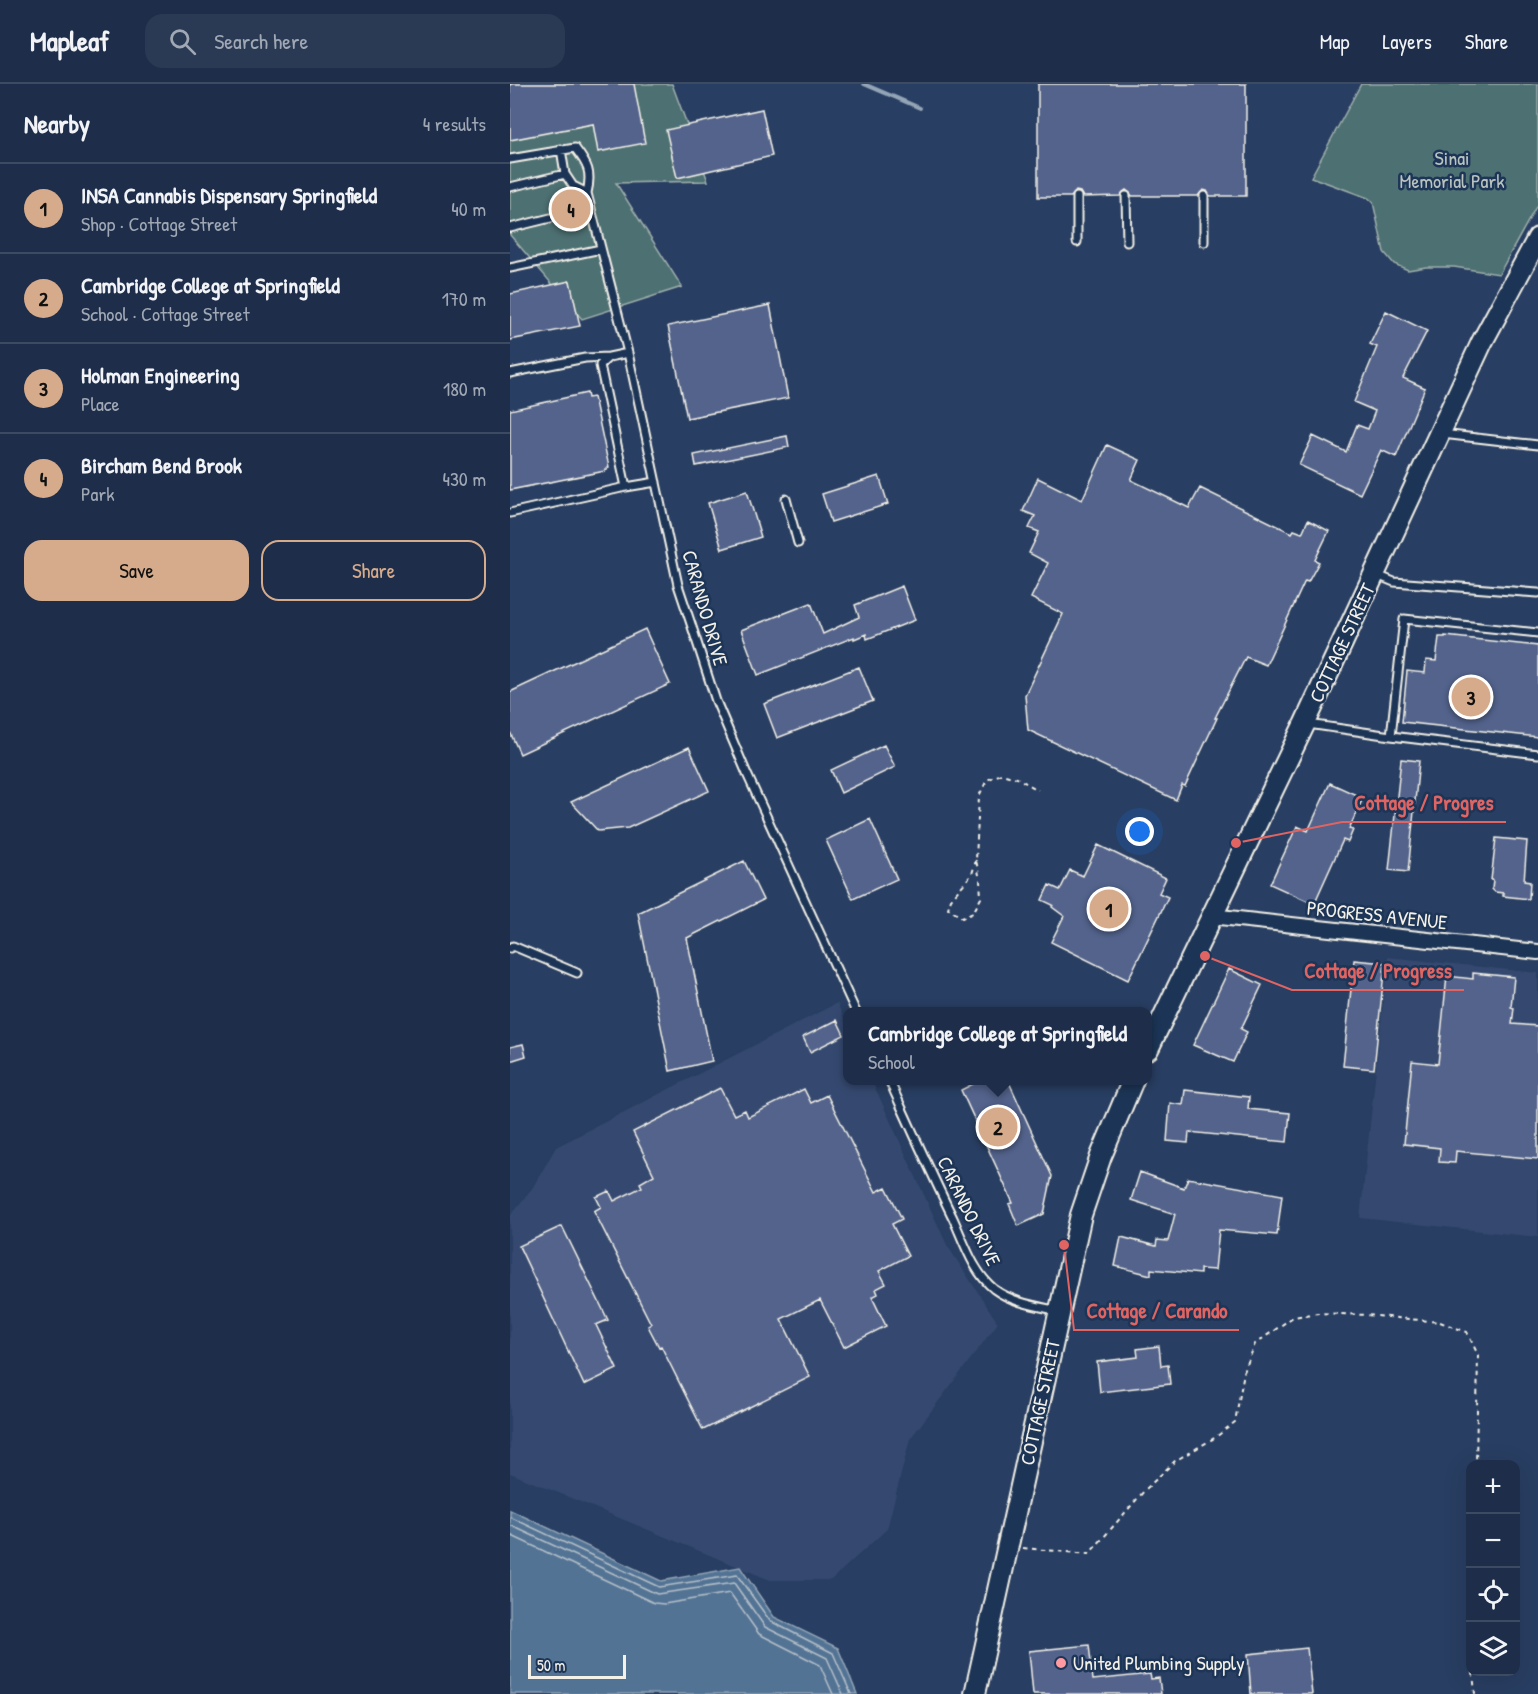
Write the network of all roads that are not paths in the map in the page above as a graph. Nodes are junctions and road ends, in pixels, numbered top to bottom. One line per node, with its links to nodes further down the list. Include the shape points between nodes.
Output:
1 (561, 149): 2 (lane); 3 (lane); 5 (lane, CARANDO DRIVE, via 575,148 582,158 591,179)
2 (510, 159)
3 (565, 174): 4 (lane); 5 (lane, via 573,186)
4 (510, 187)
5 (587, 193): 9 (lane, CARANDO DRIVE)
6 (1077, 196): 12 (lane)
7 (1126, 196): 13 (lane)
8 (1204, 196): 14 (lane)
9 (591, 208): 10 (lane); 15 (lane, CARANDO DRIVE)
10 (510, 228)
11 (1538, 238): 20 (main road, COTTAGE STREET, via 1482,342)
12 (1077, 242)
13 (1126, 242)
14 (1204, 242)
15 (601, 249): 16 (lane); 17 (lane, CARANDO DRIVE)
16 (510, 268)
17 (628, 353): 18 (lane); 22 (lane, CARANDO DRIVE)
18 (609, 357): 19 (lane, via 585,358); 23 (lane, via 600,365)
19 (510, 374)
20 (1439, 434): 21 (lane); 27 (main road, COTTAGE STREET)
21 (1538, 446)
22 (656, 482): 23 (lane); 37 (lane, CARANDO DRIVE, via 678,585 717,701)
23 (626, 487): 25 (lane)
24 (786, 499): 26 (lane)
25 (510, 513)
26 (798, 543)
27 (1374, 574): 28 (lane, via 1394,582); 30 (main road, COTTAGE STREET)
28 (1538, 593)
29 (1538, 633): 31 (lane, via 1404,619)
30 (1305, 723): 31 (lane); 33 (main road, COTTAGE STREET)
31 (1391, 736): 32 (lane)
32 (1538, 754)
33 (1211, 916): 35 (street, PROGRESS AVENUE); 38 (main road, COTTAGE STREET)
34 (510, 948): 36 (lane)
35 (1538, 952)
36 (578, 973)
37 (854, 1007)
38 (1152, 1041)
39 (891, 1085): 41 (lane, CARANDO DRIVE, via 981,1275 1008,1297)
40 (1131, 1085): 41 (main road, COTTAGE STREET, via 1081,1215)
41 (1060, 1311): 42 (main road, COTTAGE STREET)
42 (975, 1694)

